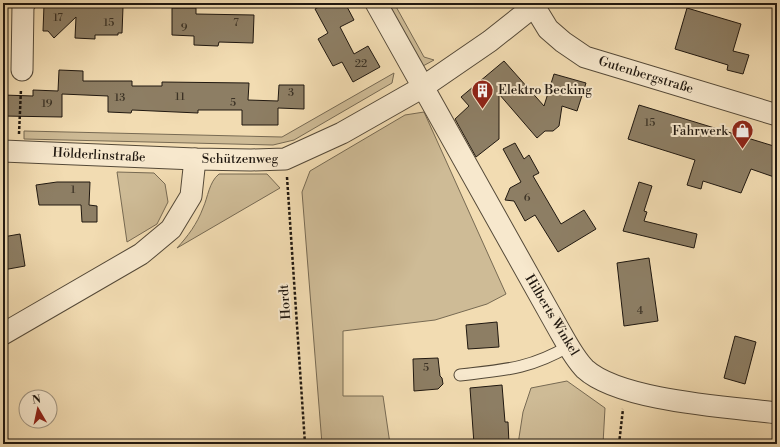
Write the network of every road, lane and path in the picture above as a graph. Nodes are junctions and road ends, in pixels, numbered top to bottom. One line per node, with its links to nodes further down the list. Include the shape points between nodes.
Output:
1 (25, 3): 4 (street)
2 (376, 3): 5 (street, Hilberts Winkel)
3 (536, 5): 5 (street, Schützenweg); 6 (street, Gutenbergstraße, via 548,28 563,42 586,57)
4 (22, 70): 7 (path)
5 (423, 88): 9 (street, Schützenweg, via 342,133); 11 (street, Hilberts Winkel)
6 (777, 115)
7 (11, 151): 8 (street, Hölderlinstraße)
8 (196, 159): 9 (street, Schützenweg); 10 (street, Schützenweg, via 192,196 171,229 141,254)
9 (285, 159): 15 (path, Hordt)
10 (3, 334)
11 (569, 346): 12 (lane, via 551,357 530,365); 13 (street, Hilberts Winkel, via 585,369 602,381)
12 (460, 375)
13 (626, 390): 14 (street, Hilberts Winkel); 16 (path)
14 (777, 413)
15 (305, 444)
16 (619, 444)

